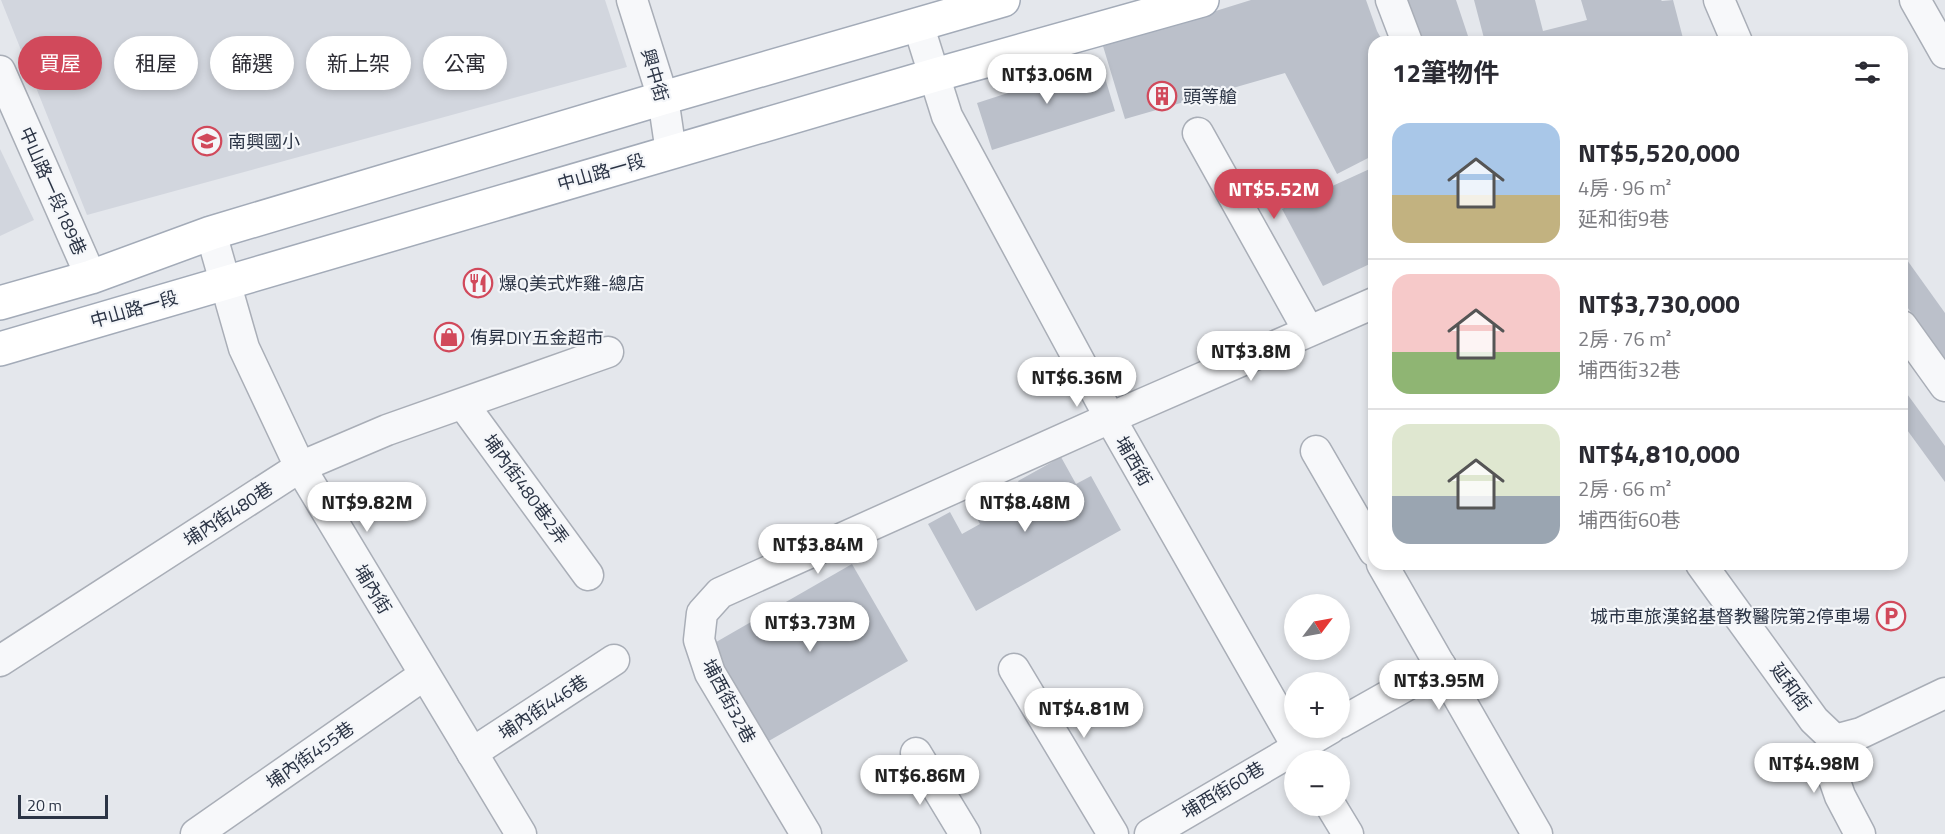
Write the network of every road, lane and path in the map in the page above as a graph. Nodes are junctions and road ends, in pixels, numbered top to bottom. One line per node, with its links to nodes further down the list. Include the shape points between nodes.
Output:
1 (633, 0): 13 (street, 興中街)
2 (1003, 0): 7 (main road)
3 (1202, 0): 12 (main road, 中山路一段)
4 (1391, 0): 8 (street)
5 (1719, 0): 9 (street)
6 (1915, 0): 10 (street)
7 (918, 24): 12 (street, 埔西街); 13 (main road)
8 (1405, 36)
9 (1734, 36)
10 (1945, 53)
11 (0, 71): 17 (street, 中山路一段189巷)
12 (935, 75): 15 (main road, 中山路一段); 27 (street, 埔西街, via 948,116)
13 (663, 98): 15 (street, 興中街); 16 (main road)
14 (1198, 133): 21 (street)
15 (671, 152): 18 (main road, 中山路一段)
16 (211, 233): 17 (main road); 18 (street, 埔內街)
17 (91, 277): 19 (main road)
18 (226, 283): 23 (main road, 中山路一段); 29 (street, 埔內街, via 244,348)
19 (0, 303)
20 (1368, 305): 21 (street)
21 (1308, 330): 27 (street)
22 (1908, 335): 25 (street)
23 (0, 349)
24 (608, 352): 26 (street, 埔內街480巷)
25 (1945, 386)
26 (463, 404): 29 (street, 埔內街480巷, via 387,430); 33 (street, 埔內街480巷2弄)
27 (1110, 418): 43 (street, 埔西街); 51 (street, 埔西街32巷, via 720,593 702,613 699,639 710,673)
28 (1316, 451): 30 (street)
29 (300, 467): 35 (street, 埔內街480巷); 38 (street, 埔內街)
30 (1368, 541)
31 (1385, 570): 36 (street)
32 (1705, 570): 42 (street, 延和街, via 1814,720)
33 (588, 575)
34 (614, 660): 45 (street, 埔內街446巷)
35 (0, 661)
36 (1441, 666): 40 (street); 56 (street)
37 (1014, 669): 53 (street)
38 (424, 675): 45 (street, 埔內街); 49 (street, 埔內街455巷)
39 (1945, 693): 42 (street, via 1862,733)
40 (1350, 717)
41 (1319, 738): 44 (street, 埔西街60巷)
42 (1836, 740): 57 (street, via 1832,773)
43 (1299, 750)
44 (1306, 750)
45 (472, 753): 50 (street, 埔內街)
46 (916, 753): 52 (street)
47 (1284, 763): 54 (street, 埔西街60巷)
48 (1337, 816): 55 (street)
49 (196, 834)
50 (521, 834)
51 (806, 834)
52 (965, 834)
53 (1113, 834)
54 (1150, 834)
55 (1348, 834)
56 (1538, 834)
57 (1860, 834)

